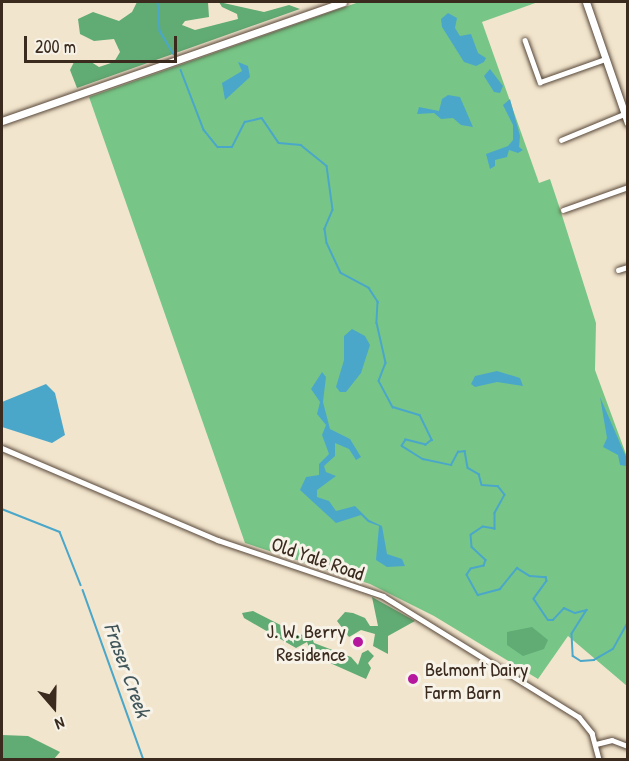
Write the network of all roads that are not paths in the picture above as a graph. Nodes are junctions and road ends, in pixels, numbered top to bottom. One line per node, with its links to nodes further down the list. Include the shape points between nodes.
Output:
1 (343, 2): 6 (main road)
2 (586, 2): 4 (main road)
3 (525, 40): 4 (street, via 540,82)
4 (605, 59): 5 (main road)
5 (624, 114): 7 (main road); 8 (street)
6 (2, 121)
7 (627, 123)
8 (561, 140)
9 (627, 187): 10 (street)
10 (563, 210)
11 (627, 267): 12 (street)
12 (618, 270)
13 (2, 448): 14 (street, Old Yale Road, via 218,540 383,596 579,717)
14 (597, 744): 15 (street, via 612,740); 16 (street, Old Yale Road)
15 (627, 746)
16 (599, 759)

